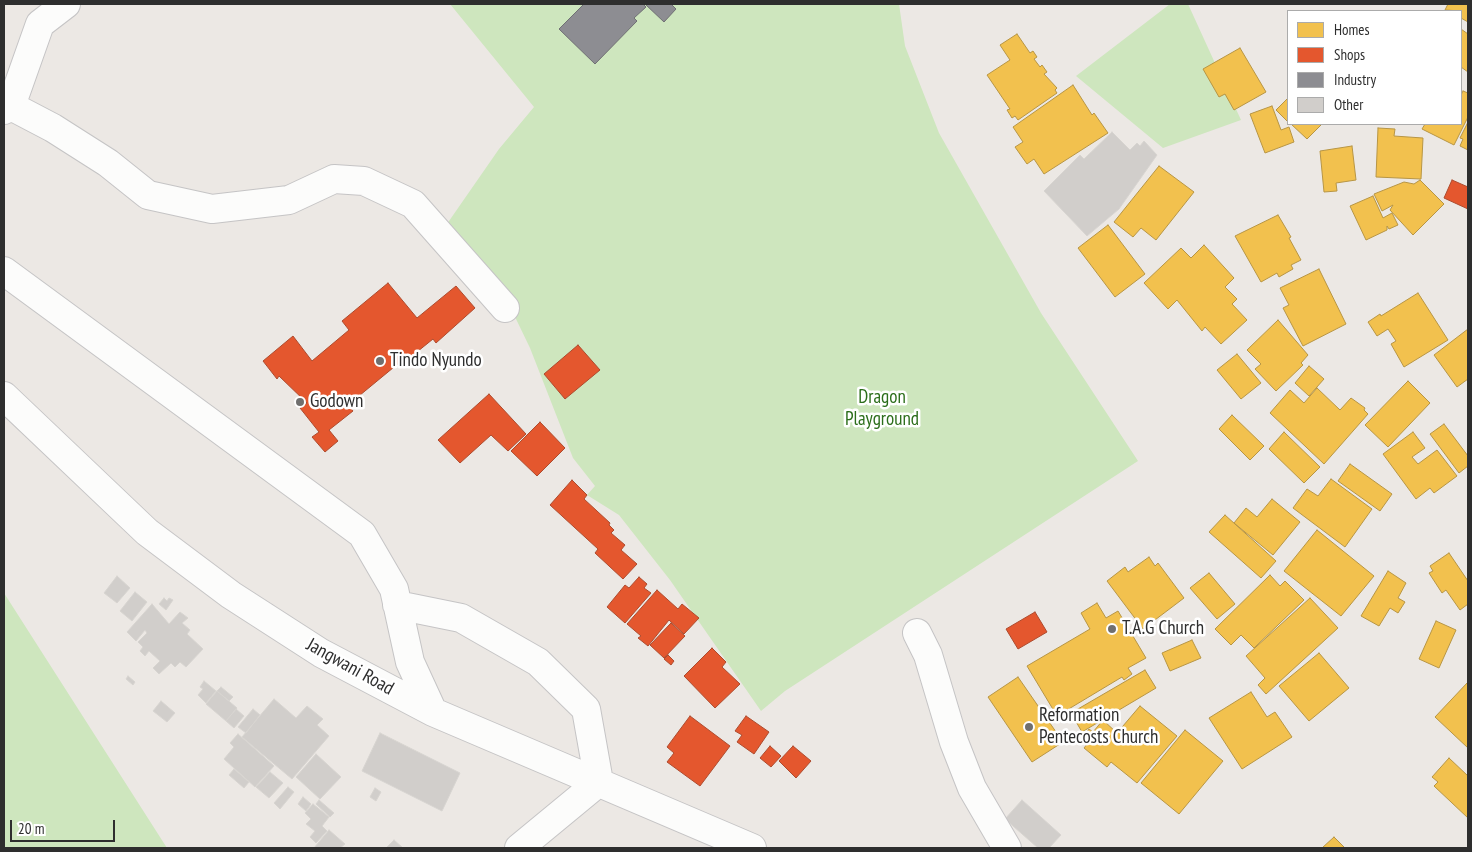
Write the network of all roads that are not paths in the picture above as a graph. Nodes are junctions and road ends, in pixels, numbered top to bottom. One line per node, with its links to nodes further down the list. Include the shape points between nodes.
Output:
1 (66, 4): 2 (street, via 40,24)
2 (7, 108): 4 (street, via 53,128 108,163 148,194 212,209 289,200 334,179 364,181 413,204)
3 (4, 271): 6 (street, via 362,534 394,589)
4 (504, 308)
5 (4, 396): 8 (street, Jangwani Road, via 147,532 231,595 321,653)
6 (397, 606): 8 (street, via 410,662); 9 (street, via 461,618 538,662 586,708)
7 (917, 633): 12 (street, via 928,655 954,742 972,788)
8 (433, 712): 9 (street, Jangwani Road)
9 (599, 782): 10 (street); 11 (street, Jangwani Road)
10 (519, 848)
11 (752, 848)
12 (1007, 848)

